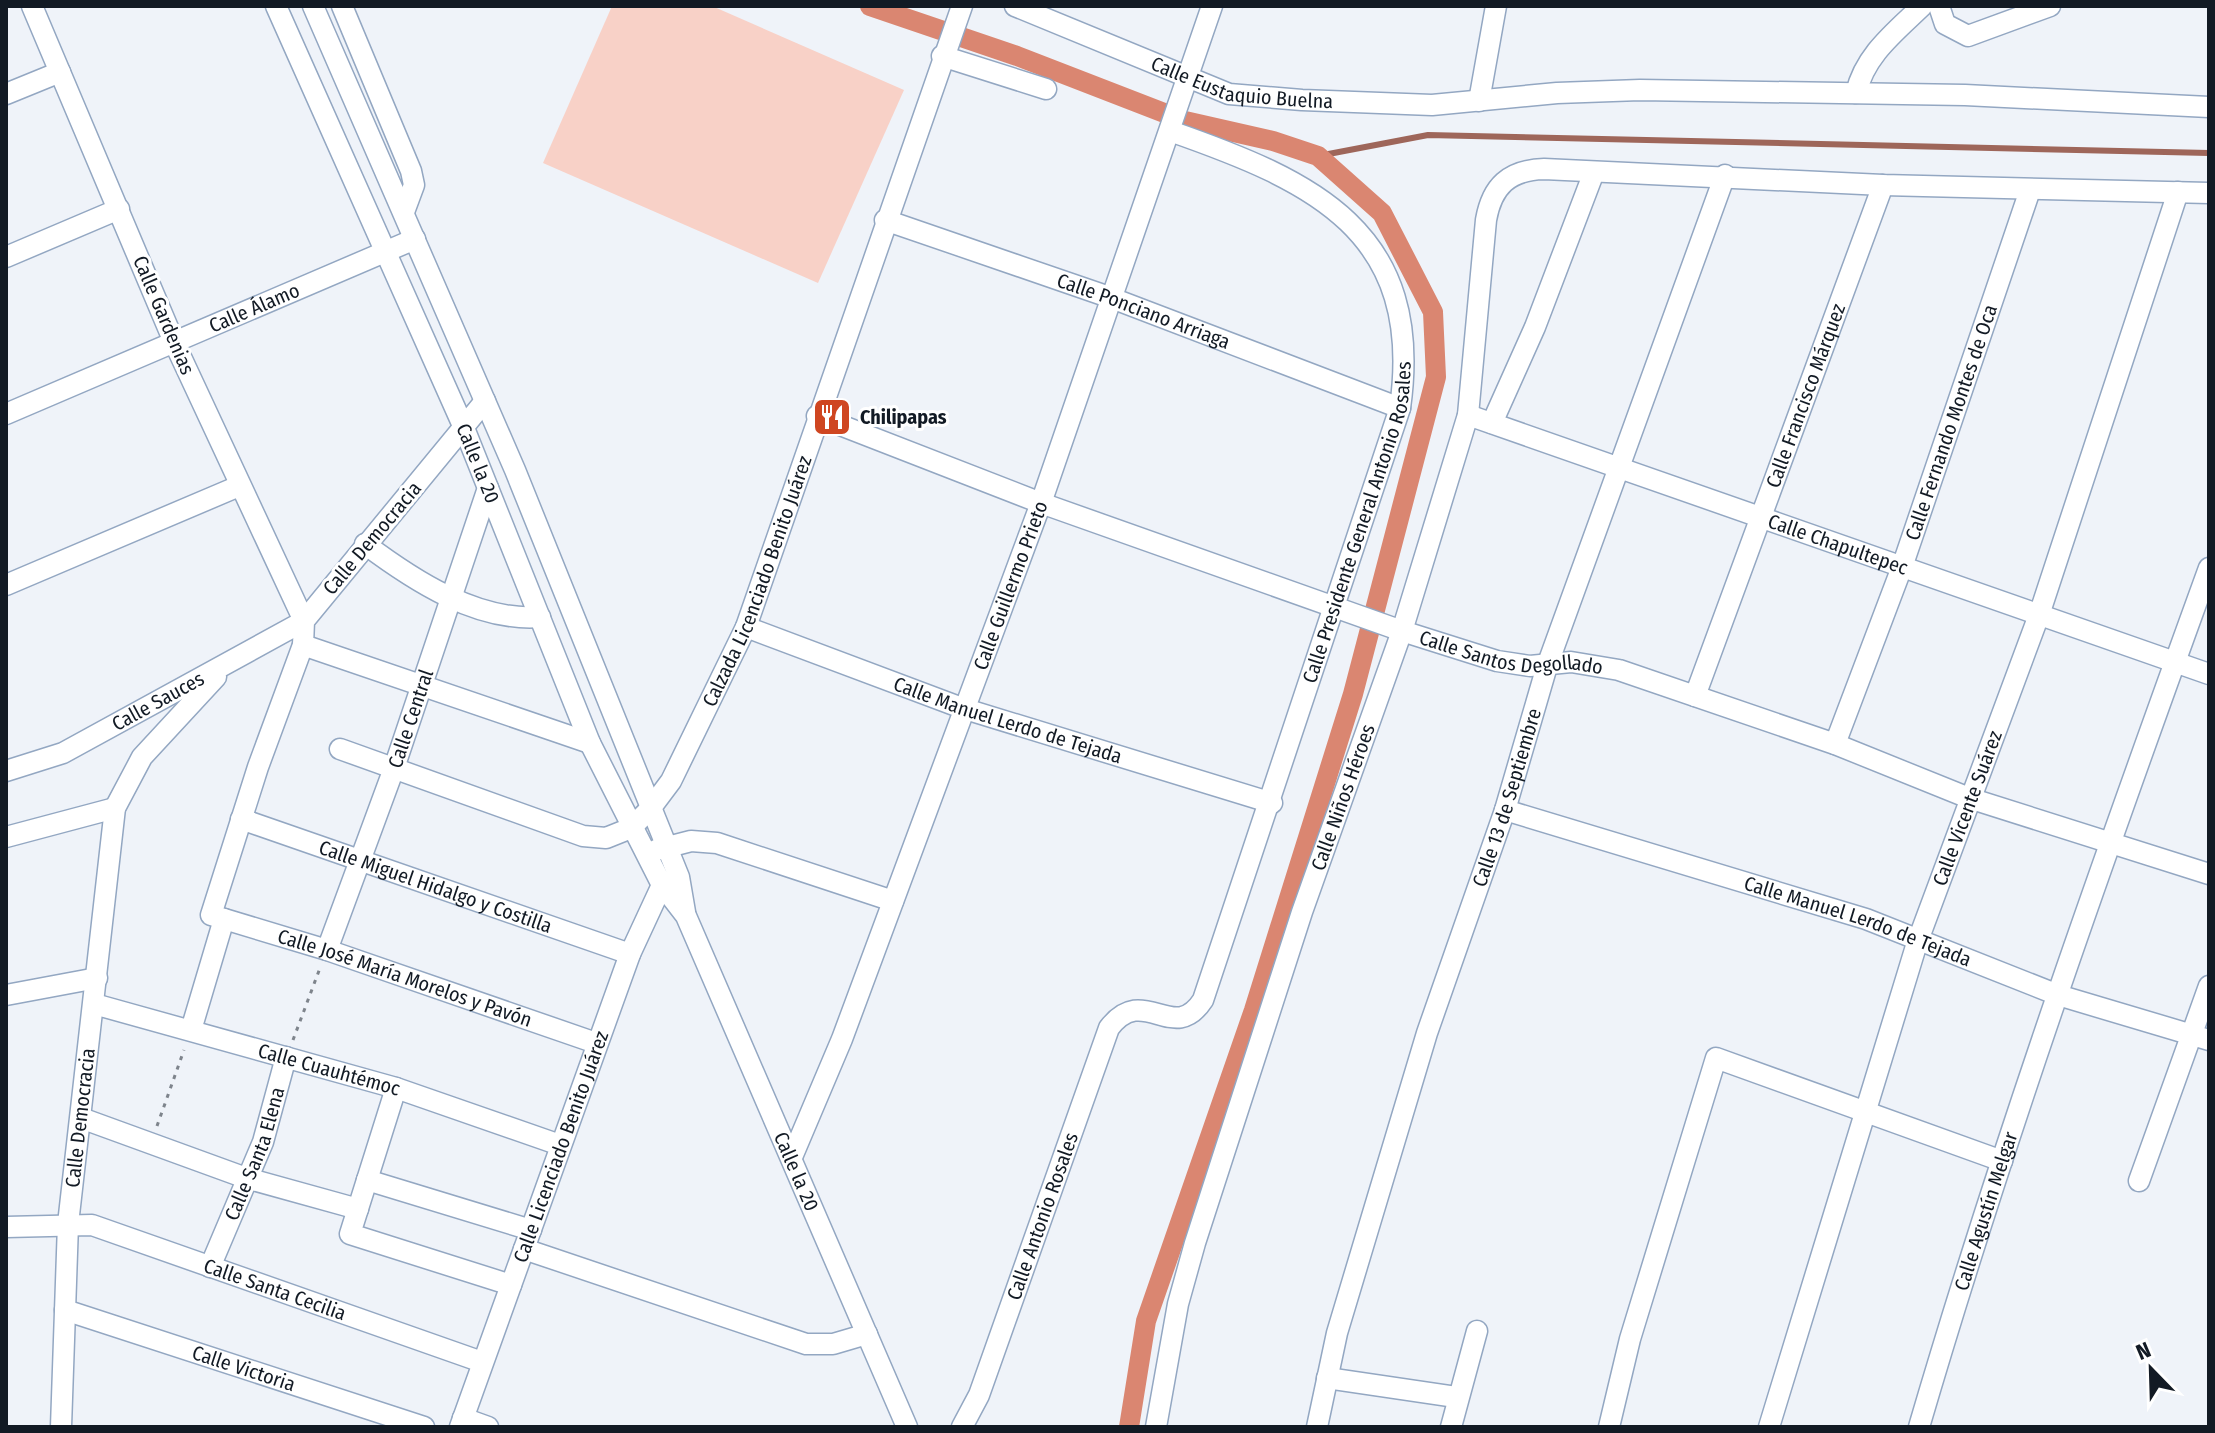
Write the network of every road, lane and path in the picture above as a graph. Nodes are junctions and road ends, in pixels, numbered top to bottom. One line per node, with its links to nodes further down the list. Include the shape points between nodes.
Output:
1 (32, 6): 13 (street, Calle Gardenias)
2 (276, 6): 31 (street, Calle la 20)
3 (313, 6): 28 (street, Calle la 20)
4 (342, 6): 28 (street, via 411,171 414,185)
5 (962, 6): 12 (street)
6 (1015, 6): 14 (street, Calle Eustaquio Buelna)
7 (1212, 6): 14 (street, Calle Guillermo Prieto)
8 (1496, 6): 18 (street)
9 (1922, 6): 16 (street, via 1861,71)
10 (1939, 6): 11 (street, via 1945,24 1968,36)
11 (2050, 6)
12 (944, 52): 15 (street); 29 (street, Calzada Licenciado Benito Juárez)
13 (60, 72): 17 (street); 27 (street, Calle Gardenias)
14 (1186, 80): 18 (street, Calle Eustaquio Buelna, via 1229,94 1302,100 1432,105); 20 (street, Calle Guillermo Prieto)
15 (1046, 89)
16 (1856, 93): 18 (street, Calle Eustaquio Buelna, via 1640,90); 19 (street, Calle Eustaquio Buelna)
17 (6, 94)
18 (1479, 101)
19 (2209, 107)
20 (1170, 128): 33 (street, Calle Guillermo Prieto); 36 (street, Calle Presidente General Antonio Rosales, via 1296,182 1328,202 1373,251 1391,286 1402,330 1405,370)
21 (1594, 172): 22 (street); 38 (street, Calle Niños Héroes, via 1544,169 1515,174 1490,198); 40 (street)
22 (1725, 175): 23 (street); 42 (street, Calle 13 de Septiembre)
23 (1883, 185): 24 (street); 46 (street, Calle Francisco Márquez)
24 (2030, 190): 25 (street); 48 (street, Calle Fernando Montes de Oca)
25 (2178, 192): 26 (street); 53 (street, Calle Vicente Suárez)
26 (2209, 193)
27 (119, 209): 32 (street); 34 (street, Calle Gardenias)
28 (404, 212): 30 (street, Calle la 20)
29 (885, 220): 33 (street, Calle Ponciano Arriaga); 39 (street, Calzada Licenciado Benito Juárez)
30 (415, 239): 31 (street, Calle Álamo); 35 (street, Calle la 20)
31 (385, 252): 34 (street, Calle Álamo); 41 (street, Calle la 20)
32 (6, 257)
33 (1109, 297): 36 (street, Calle Ponciano Arriaga); 45 (street, Calle Guillermo Prieto)
34 (174, 342): 37 (street, Calle Álamo); 43 (street, Calle Gardenias)
35 (485, 401): 41 (street, Calle Democracia); 74 (street, Calle la 20)
36 (1400, 408): 52 (street, Calle Presidente General Antonio Rosales)
37 (6, 414)
38 (1468, 415): 40 (street, Calle Chapultepec); 57 (street, Calle Niños Héroes)
39 (817, 416): 45 (street, Calle Santos Degollado); 56 (street, Calzada Licenciado Benito Juárez)
40 (1492, 423): 42 (street, Calle Chapultepec)
41 (464, 428): 44 (street, Calle la 20); 47 (street, Calle Democracia)
42 (1620, 468): 46 (street, Calle Chapultepec); 61 (street, Calle 13 de Septiembre)
43 (239, 486): 50 (street); 55 (street, Calle Gardenias)
44 (488, 488): 51 (street, Calle Central); 54 (street, Calle la 20)
45 (1041, 503): 52 (street, Calle Santos Degollado); 65 (street, Calle Guillermo Prieto)
46 (1762, 517): 48 (street, Calle Chapultepec); 64 (street, Calle Francisco Márquez)
47 (365, 544): 51 (street); 55 (street, Calle Democracia)
48 (1902, 567): 53 (street, Calle Chapultepec); 67 (street, Calle Fernando Montes de Oca)
49 (2209, 568): 60 (street)
50 (6, 585)
51 (449, 597): 54 (street, via 518,619); 63 (street, Calle Central)
52 (1340, 607): 57 (street, Calle Santos Degollado); 72 (street, Calle Presidente General Antonio Rosales)
53 (2039, 615): 60 (street, Calle Chapultepec); 71 (street, Calle Vicente Suárez)
54 (540, 617): 66 (street, Calle la 20)
55 (304, 621): 58 (street); 59 (street, Calle Sauces)
56 (746, 627): 65 (street, Calle Manuel Lerdo de Tejada); 74 (street, Calzada Licenciado Benito Juárez, via 671,781)
57 (1394, 628): 61 (street, Calle Santos Degollado, via 1497,661); 128 (street, Calle Niños Héroes, via 1195,1243)
58 (303, 645): 63 (street); 76 (street)
59 (236, 658): 69 (street, Calle Sauces, via 63,753); 73 (street, via 142,757)
60 (2175, 662): 62 (street, Calle Chapultepec); 79 (street)
61 (1547, 666): 64 (street, Calle Santos Degollado, via 1595,664); 75 (street, Calle 13 de Septiembre)
62 (2209, 674)
63 (421, 686): 66 (street); 70 (street, Calle Central)
64 (1695, 696): 67 (street, Calle Santos Degollado)
65 (962, 708): 72 (street, Calle Manuel Lerdo de Tejada); 85 (street, Calle Guillermo Prieto)
66 (590, 743): 77 (street, Calle la 20)
67 (1835, 744): 71 (street, Calle Santos Degollado)
68 (340, 749): 70 (street)
69 (6, 771)
70 (393, 771): 77 (street, via 583,836 606,838); 82 (street, Calle Central)
71 (1969, 798): 79 (street, Calle Santos Degollado); 87 (street, Calle Vicente Suárez)
72 (1272, 803): 95 (street, Calle Presidente General Antonio Rosales, via 1203,1000 1188,1016)
73 (115, 808): 78 (street); 90 (street, Calle Democracia)
74 (650, 809): 77 (street, Calzada Licenciado Benito Juárez); 80 (street, Calle la 20)
75 (1505, 810): 87 (street, Calle Manuel Lerdo de Tejada, via 1866,919); 120 (street, Calle 13 de Septiembre, via 1391,1149)
76 (241, 819): 82 (street, Calle Miguel Hidalgo y Costilla); 86 (street)
77 (631, 828): 81 (street, Calle la 20)
78 (6, 837)
79 (2109, 844): 83 (street, Calle Santos Degollado); 93 (street, Calle Agustín Melgar)
80 (666, 846): 81 (street); 84 (street, Calle la 20); 85 (street, via 717,843)
81 (645, 854): 84 (street, Calle la 20)
82 (362, 861): 88 (street, Calle Central); 89 (street, Calle Miguel Hidalgo y Costilla)
83 (2209, 874)
84 (670, 881): 89 (street, Calle Licenciado Benito Juárez); 105 (street, Calle la 20)
85 (893, 901): 105 (street, Calle Guillermo Prieto)
86 (217, 917): 88 (street, Calle José María Morelos y Pavón); 96 (street)
87 (1917, 943): 93 (street, Calle Manuel Lerdo de Tejada); 101 (street, Calle Vicente Suárez)
88 (327, 950): 98 (street, Calle José María Morelos y Pavón); 99 (path)
89 (630, 954): 98 (street, Calle Licenciado Benito Juárez)
90 (97, 978): 92 (street); 94 (street, Calle Democracia)
91 (2209, 986): 97 (street)
92 (6, 995)
93 (2058, 995): 97 (street, Calle Manuel Lerdo de Tejada); 106 (street, Calle Agustín Melgar)
94 (94, 1004): 96 (street, Calle Cuauhtémoc); 102 (street, Calle Democracia)
95 (1126, 1010): 127 (street, Calle Antonio Rosales, via 1101,1043 979,1395)
96 (191, 1030): 99 (street, Calle Cuauhtémoc); 103 (path)
97 (2200, 1038): 109 (street)
98 (596, 1043): 104 (street, Calle Licenciado Benito Juárez)
99 (286, 1057): 100 (street, Calle Cuauhtémoc); 107 (street, Calle Santa Elena, via 263,1142)
100 (396, 1088): 104 (street, Calle Cuauhtémoc); 108 (street)
101 (1867, 1113): 106 (street); 131 (street, via 1716,1058 1630,1339); 132 (street, Calle Vicente Suárez)
102 (81, 1118): 103 (street); 111 (street, Calle Democracia)
103 (151, 1141): 107 (street)
104 (560, 1145): 113 (street, Calle Licenciado Benito Juárez)
105 (792, 1157): 118 (street, Calle la 20)
106 (2002, 1161): 133 (street, Calle Agustín Melgar)
107 (246, 1178): 110 (street); 114 (street, Calle Santa Elena)
108 (367, 1180): 110 (street); 113 (street)
109 (2139, 1181)
110 (358, 1209): 115 (street, via 350,1234)
111 (68, 1224): 112 (street, Calle Santa Cecilia); 114 (street, Calle Santa Cecilia, via 92,1225); 116 (street, Calle Democracia)
112 (6, 1227)
113 (527, 1240): 115 (street, Calle Licenciado Benito Juárez); 118 (street, via 806,1344 833,1344)
114 (210, 1267): 119 (street, Calle Santa Cecilia)
115 (511, 1285): 119 (street, Calle Licenciado Benito Juárez)
116 (65, 1310): 123 (street, Calle Democracia); 124 (street, Calle Victoria)
117 (1477, 1331): 121 (street)
118 (867, 1334): 126 (street, Calle la 20)
119 (482, 1362): 122 (street, Calle Licenciado Benito Juárez)
120 (1327, 1378): 121 (street); 129 (street, Calle 13 de Septiembre)
121 (1456, 1397): 130 (street)
122 (461, 1422): 125 (street)
123 (61, 1427)
124 (424, 1427)
125 (488, 1427)
126 (907, 1427)
127 (962, 1427)
128 (1156, 1427)
129 (1317, 1427)
130 (1451, 1427)
131 (1609, 1427)
132 (1769, 1427)
133 (1919, 1427)

